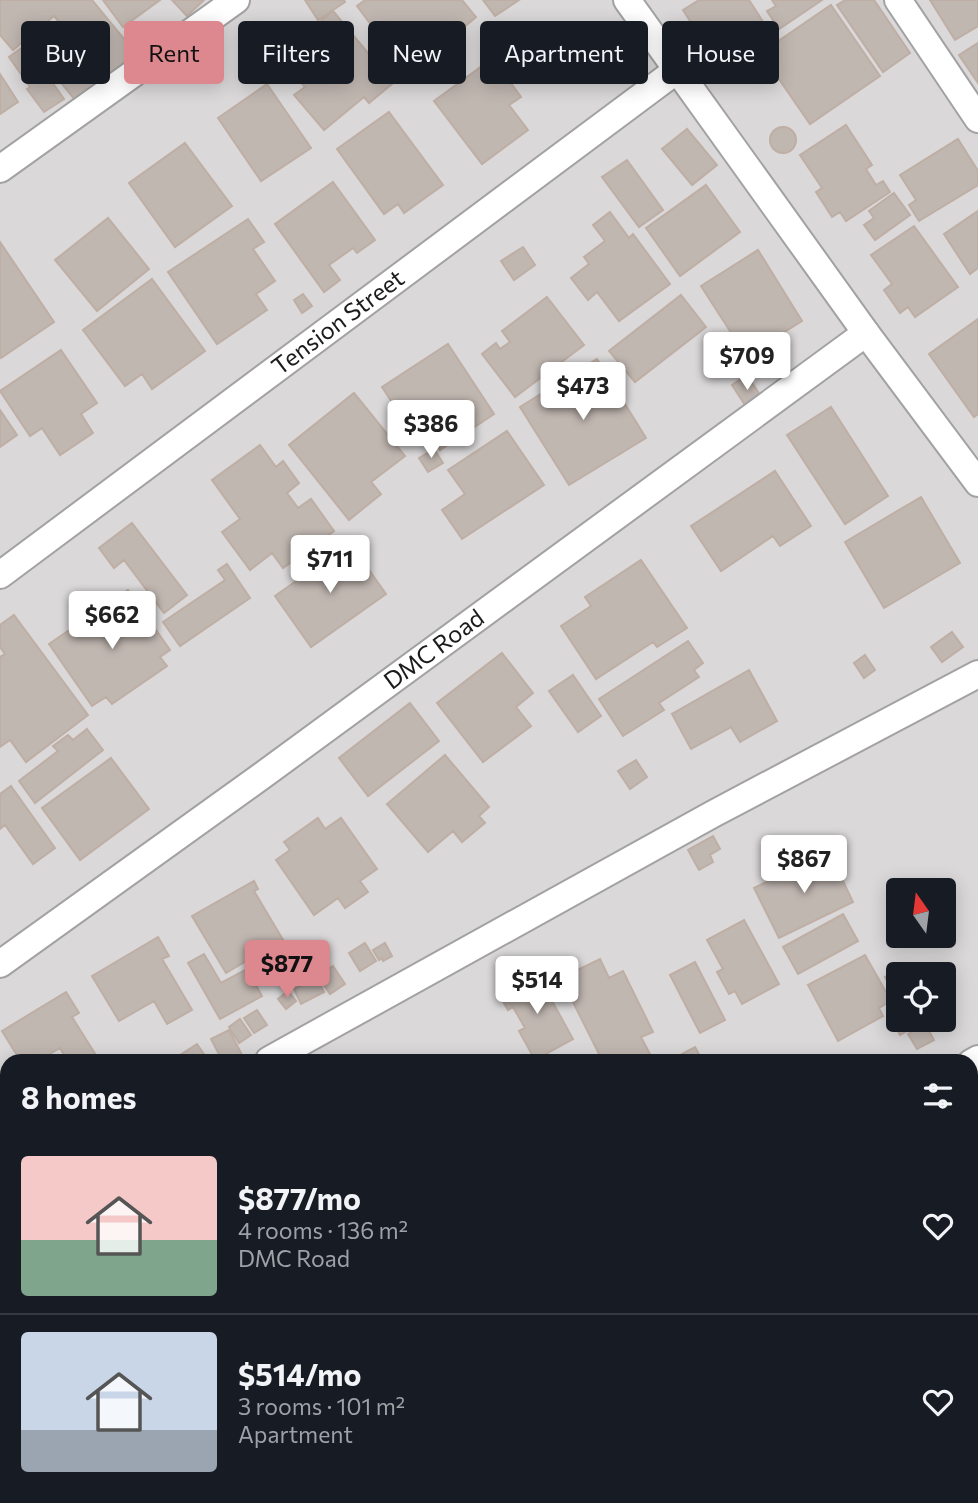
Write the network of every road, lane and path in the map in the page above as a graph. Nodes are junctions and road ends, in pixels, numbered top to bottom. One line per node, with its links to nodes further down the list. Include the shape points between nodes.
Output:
1 (236, 0): 8 (street)
2 (628, 0): 4 (street)
3 (898, 0): 7 (street)
4 (662, 49)
5 (662, 81): 11 (street, Tension Street)
6 (687, 84): 9 (street)
7 (978, 119)
8 (0, 169)
9 (866, 332): 10 (street); 13 (street, DMC Road)
10 (978, 482)
11 (0, 575)
12 (978, 674): 14 (street, via 713,814)
13 (0, 964)
14 (279, 1054)

